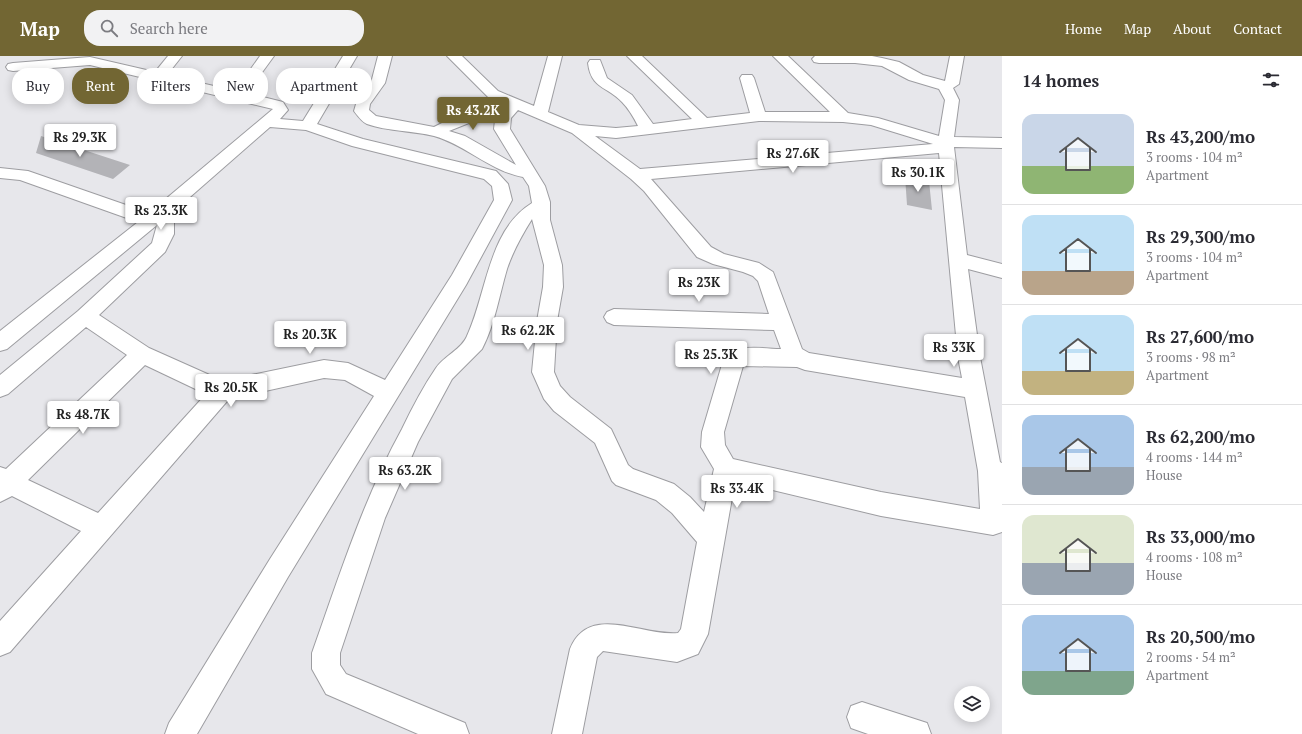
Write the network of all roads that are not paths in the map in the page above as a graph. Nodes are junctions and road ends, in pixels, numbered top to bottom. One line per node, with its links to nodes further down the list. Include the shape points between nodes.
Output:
1 (175, 56): 14 (street)
2 (267, 56): 15 (street)
3 (350, 56): 26 (street)
4 (384, 56): 29 (street, via 378,83 361,111 371,120)
5 (454, 56): 20 (street)
6 (555, 56): 21 (street)
7 (634, 56): 25 (street)
8 (780, 56): 23 (street)
9 (957, 56): 18 (street, via 952,84)
10 (819, 59): 11 (street)
11 (880, 59): 18 (street, via 917,78 932,80)
12 (595, 63): 28 (street, via 595,72 599,79 626,98)
13 (12, 66): 16 (street, via 90,60)
14 (165, 68)
15 (258, 68)
16 (137, 72)
17 (747, 78): 22 (street)
18 (945, 86): 31 (street, via 952,100)
19 (268, 102): 24 (street, via 278,105 281,110)
20 (510, 109): 21 (street); 29 (street, via 452,122); 33 (street, via 501,122 502,129)
21 (540, 113): 27 (street)
22 (759, 116): 23 (street); 25 (street)
23 (843, 117): 31 (street, via 873,121)
24 (266, 122): 26 (street); 36 (street)
25 (704, 123): 28 (street)
26 (308, 126): 48 (street, via 358,143 490,175 500,184 503,200 459,280)
27 (576, 129): 28 (street, via 616,133); 34 (street)
28 (648, 129)
29 (436, 132): 33 (street, via 459,140 512,170)
30 (1002, 143): 31 (street)
31 (946, 145): 34 (street); 37 (street)
32 (0, 173): 36 (street, via 22,174)
33 (530, 173): 35 (street, via 537,186)
34 (637, 175): 41 (street, via 704,252 712,258 760,270 766,277)
35 (541, 206): 53 (street, via 541,220 553,265 553,287 543,372 552,392 562,404 603,436 620,473 665,492 681,505); 57 (street, via 526,215 509,241 475,343 444,373 409,437 373,518 326,652 326,669 336,684)
36 (158, 215): 39 (street, via 166,229 159,247); 42 (street)
37 (958, 258): 38 (street); 46 (street, via 968,357)
38 (1002, 271)
39 (85, 316): 43 (street); 45 (street)
40 (614, 317): 41 (street)
41 (782, 322): 44 (street, via 793,354)
42 (0, 343)
43 (142, 354): 47 (street); 51 (street)
44 (799, 358): 46 (street, via 806,362); 49 (street, via 744,357 734,361 713,432 713,447)
45 (0, 388)
46 (975, 389): 50 (street)
47 (222, 391): 48 (street, via 324,369 348,372); 52 (street)
48 (389, 393): 56 (street, via 279,568)
49 (726, 468): 50 (street, via 881,504 993,523); 53 (street)
50 (996, 472)
51 (3, 484): 52 (street)
52 (101, 528): 54 (street)
53 (711, 538): 58 (street, via 694,634 688,644 677,648 603,637 593,641 584,649)
54 (0, 642)
55 (862, 717): 59 (street)
56 (180, 734)
57 (454, 734)
58 (567, 734)
59 (916, 734)

